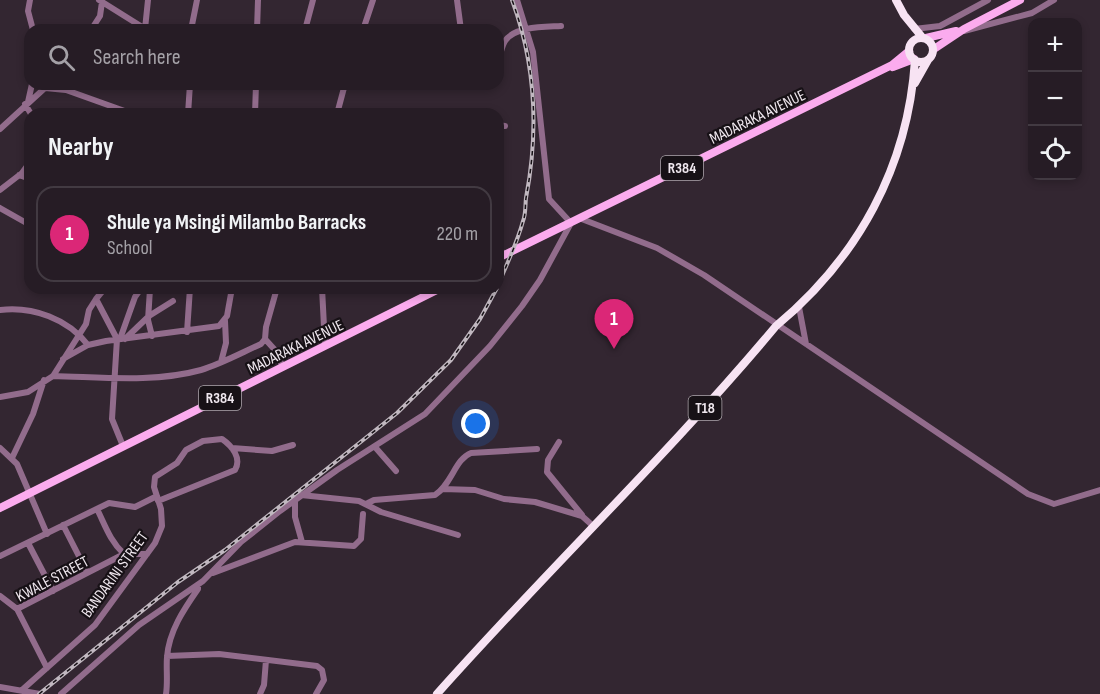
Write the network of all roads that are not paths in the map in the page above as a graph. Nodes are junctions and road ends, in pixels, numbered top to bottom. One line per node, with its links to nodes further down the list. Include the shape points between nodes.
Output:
1 (30, 0): 15 (street)
2 (148, 0): 18 (street)
3 (196, 0): 19 (street)
4 (258, 0): 20 (street)
5 (313, 0): 21 (street)
6 (373, 0): 22 (street)
7 (458, 0): 23 (street)
8 (517, 0): 26 (street)
9 (896, 0): 14 (highway)
10 (988, 0): 25 (street, via 940,26)
11 (1020, 0): 27 (main road)
12 (1053, 0): 27 (street, via 1042,9 1004,23)
13 (100, 1): 16 (street, via 100,16); 17 (street)
14 (904, 15): 25 (highway); 31 (highway)
15 (32, 24)
16 (95, 24)
17 (138, 24)
18 (146, 24)
19 (192, 24)
20 (257, 24)
21 (307, 24)
22 (365, 24)
23 (460, 24)
24 (561, 26): 26 (street)
25 (914, 29): 28 (highway)
26 (527, 30): 29 (street, via 507,39); 56 (street, via 535,68 549,199)
27 (962, 30): 28 (main road); 30 (main road)
28 (924, 38): 30 (highway, via 932,42); 31 (highway, via 912,42)
29 (504, 46)
30 (934, 49): 33 (highway, T18)
31 (909, 50): 32 (highway); 34 (main road, R384, via 892,66)
32 (915, 60): 33 (highway); 34 (main road, R384); 35 (highway, T18)
33 (928, 60): 35 (highway, T18)
34 (866, 77): 54 (main road, MADARAKA AVENUE / R384)
35 (914, 86): 68 (highway, T18, via 892,169 876,208 852,245)
36 (30, 90): 42 (street)
37 (42, 90): 42 (street)
38 (66, 90): 44 (street)
39 (190, 90): 45 (street)
40 (256, 90): 46 (street)
41 (344, 90): 47 (street)
42 (27, 103): 43 (street); 48 (street)
43 (29, 108)
44 (116, 108)
45 (188, 108)
46 (255, 108)
47 (339, 108)
48 (0, 129)
49 (24, 169): 50 (street)
50 (19, 175): 51 (street); 52 (street)
51 (24, 176)
52 (0, 190)
53 (0, 208): 55 (street)
54 (579, 218): 56 (main road, MADARAKA AVENUE / R384); 72 (street, via 683,262)
55 (24, 222)
56 (571, 223): 57 (main road, MADARAKA AVENUE / R384); 91 (street, via 540,280 490,345 425,414)
57 (504, 256)
58 (100, 294): 66 (street)
59 (137, 294): 76 (street)
60 (150, 294): 70 (street)
61 (190, 294): 73 (street)
62 (231, 294): 71 (street)
63 (275, 294): 77 (street)
64 (322, 294): 80 (street)
65 (429, 294): 80 (main road, MADARAKA AVENUE / R384)
66 (96, 300): 74 (street); 76 (street)
67 (172, 301): 70 (street)
68 (799, 307): 72 (highway, T18); 79 (street)
69 (0, 310): 74 (street, via 40,312)
70 (148, 316): 75 (street); 76 (street)
71 (225, 321): 73 (street, via 211,329); 82 (street, via 226,343)
72 (776, 326): 79 (street); 109 (highway, T18, via 655,463)
73 (187, 332): 75 (street)
74 (79, 333): 78 (street); 81 (street)
75 (152, 336): 76 (street)
76 (120, 339): 78 (street); 85 (street)
77 (265, 339): 82 (street); 83 (street)
78 (88, 345): 81 (street)
79 (806, 345): 99 (street, via 1028,494 1054,504)
80 (325, 346): 83 (main road, MADARAKA AVENUE / R384)
81 (63, 359): 84 (street)
82 (221, 362): 85 (street, via 186,373)
83 (283, 367): 90 (main road, MADARAKA AVENUE / R384)
84 (53, 376): 85 (street); 86 (street)
85 (114, 378): 90 (street, via 112,419)
86 (44, 380): 87 (street, via 28,392); 95 (street, via 33,414)
87 (0, 397)
88 (559, 442): 107 (street, via 548,460 547,472)
89 (293, 444): 93 (street, via 272,451)
90 (123, 446): 100 (main road, MADARAKA AVENUE / R384)
91 (375, 447): 97 (street); 101 (street)
92 (0, 448): 95 (street)
93 (232, 448): 102 (street, via 238,462 235,470); 102 (street, BANDARINI STREET, via 218,439 198,443 183,452 177,463 154,481)
94 (537, 449): 98 (street, via 465,455)
95 (10, 456): 96 (street); 100 (street)
96 (0, 459)
97 (396, 471)
98 (443, 489): 103 (street, via 435,495); 107 (street, via 535,502)
99 (1100, 490)
100 (28, 494): 104 (main road, MADARAKA AVENUE / R384); 110 (street)
101 (298, 497): 103 (street); 112 (street, via 295,517); 118 (street, via 241,542)
102 (158, 499): 105 (street, via 135,507 113,503); 115 (street, BANDARINI STREET, via 162,526)
103 (366, 504): 111 (street)
104 (0, 508)
105 (97, 509): 108 (street); 114 (street, via 113,543)
106 (363, 514): 112 (street, via 361,539 354,546)
107 (582, 516): 109 (street)
108 (63, 525): 110 (street); 117 (street)
109 (592, 525): 134 (highway, T18)
110 (47, 534): 113 (street)
111 (458, 535)
112 (302, 542): 118 (street, via 290,543)
113 (28, 543): 116 (street); 120 (street)
114 (124, 554): 115 (street); 117 (street, KWALE STREET)
115 (147, 554): 125 (street, BANDARINI STREET, via 95,625)
116 (0, 556)
117 (87, 572): 120 (street, KWALE STREET)
118 (211, 574): 119 (street)
119 (198, 585): 123 (street, via 172,633); 130 (street, via 139,625)
120 (53, 591): 122 (street, KWALE STREET)
121 (0, 596): 122 (street)
122 (17, 609): 125 (street, KWALE STREET)
123 (167, 656): 124 (street, via 219,654); 131 (street)
124 (266, 660): 132 (street); 133 (street, via 320,668 324,683)
125 (47, 668): 128 (street, BANDARINI STREET)
126 (0, 681): 127 (street)
127 (2, 687): 128 (street)
128 (22, 690): 129 (street)
129 (40, 694)
130 (61, 694)
131 (166, 694)
132 (260, 694)
133 (316, 694)
134 (437, 694)

